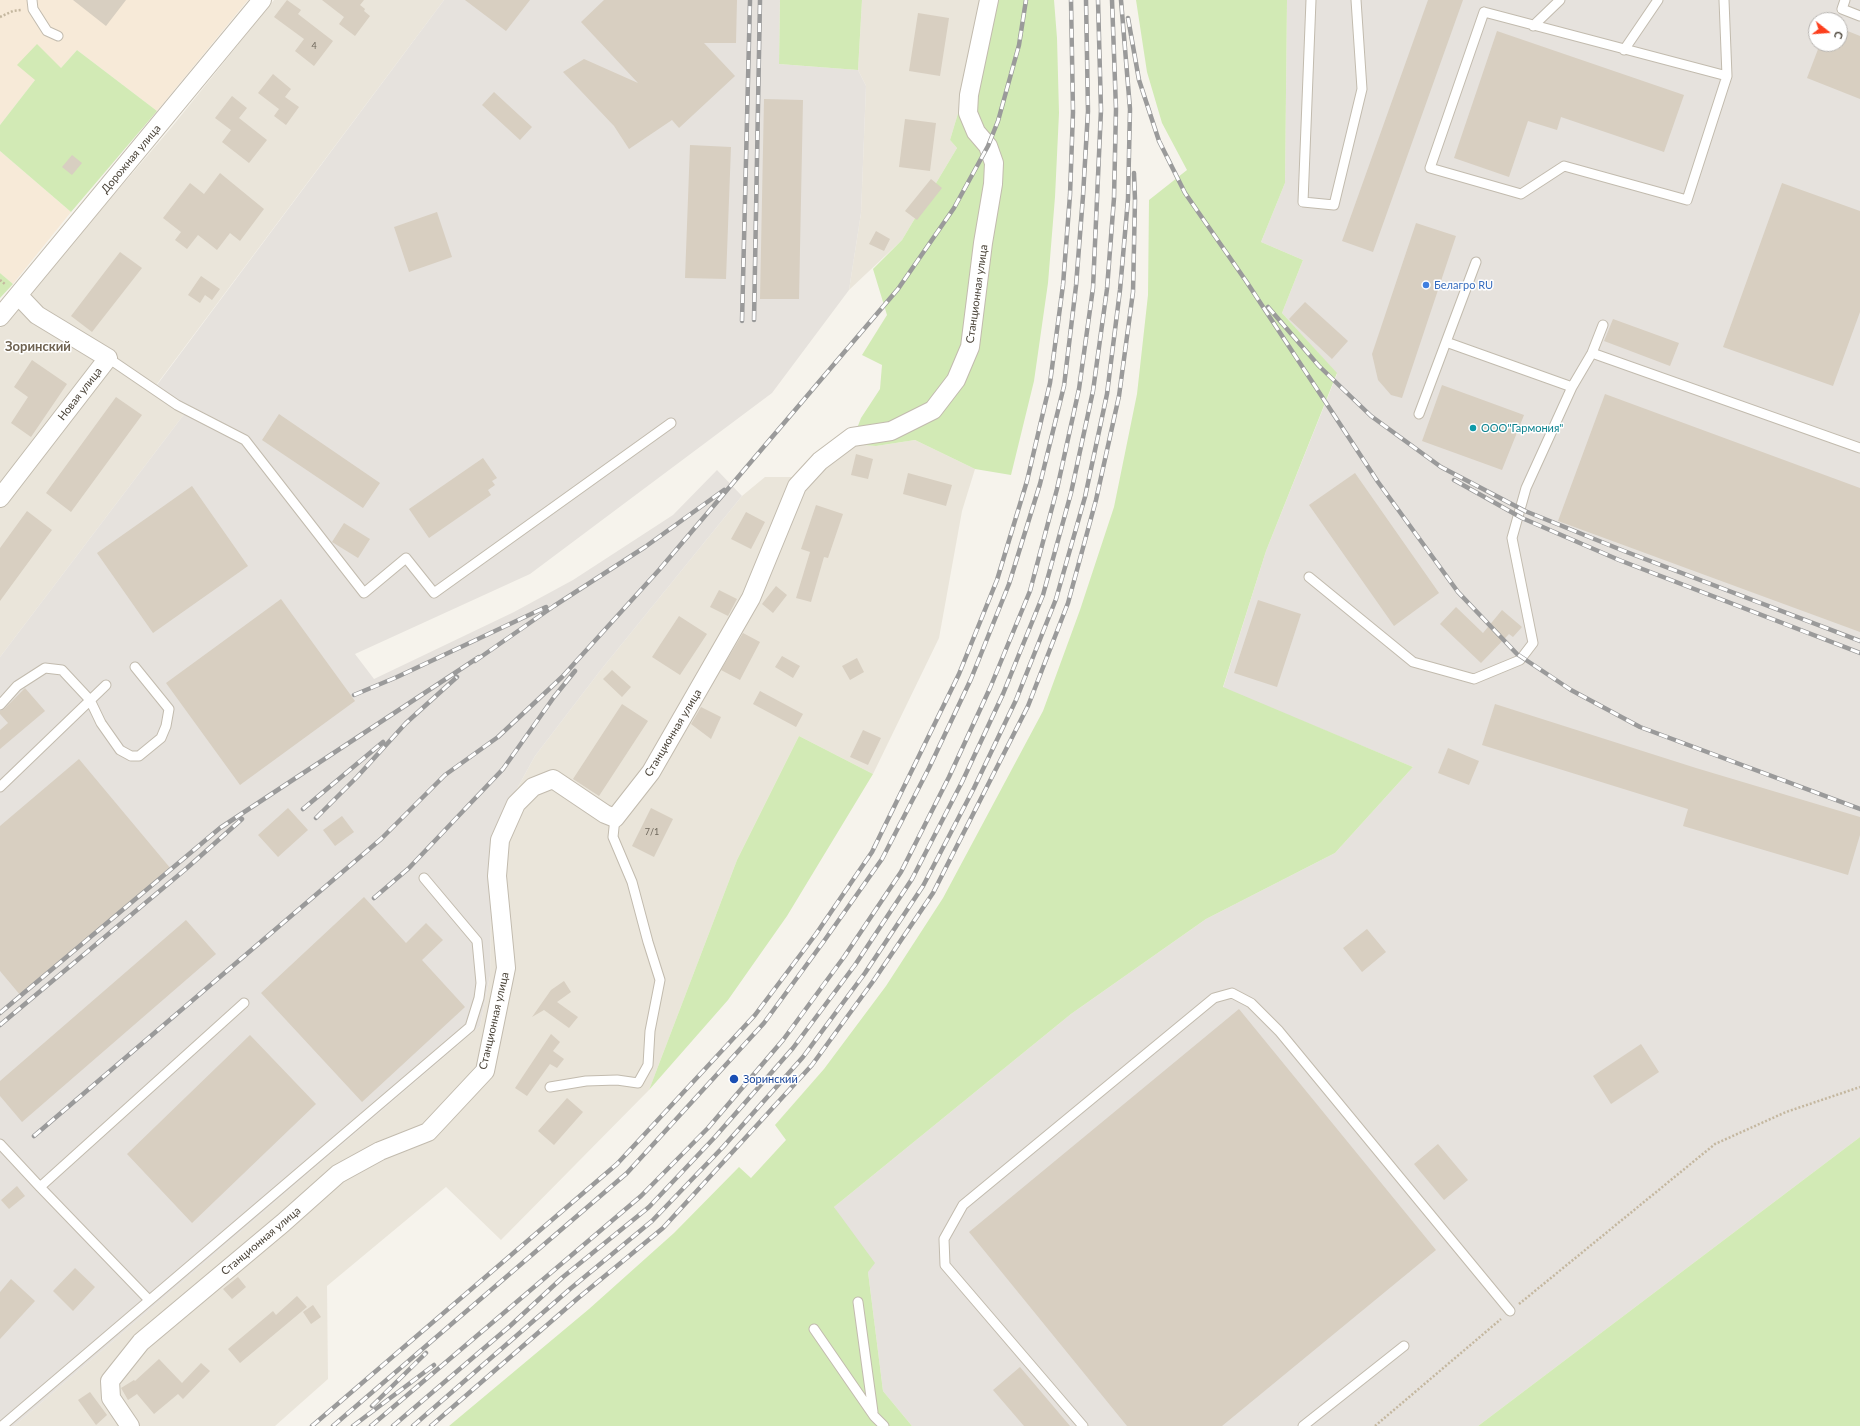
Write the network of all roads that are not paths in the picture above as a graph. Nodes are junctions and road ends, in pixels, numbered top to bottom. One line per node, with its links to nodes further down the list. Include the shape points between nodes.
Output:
1 (262, 0): 16 (street, Дорожная улица)
2 (989, 0): 33 (street, Станционная улица, via 969,95 968,113 976,132 988,146 994,163 993,184 970,347 956,380 933,410 891,431 852,437 820,461 797,486 750,598 651,772)
3 (1311, 0): 4 (lane, via 1303,202 1334,205 1362,89)
4 (1356, 0)
5 (1560, 0): 11 (lane)
6 (1658, 0): 13 (lane)
7 (1724, 0): 14 (lane)
8 (1845, 0): 10 (lane, via 1842,8)
9 (33, 4): 12 (lane, via 47,31)
10 (1860, 16)
11 (1533, 26): 13 (lane); 14 (lane, via 1484,12 1430,168 1521,194 1564,166 1687,200)
12 (58, 36)
13 (1624, 50): 14 (lane)
14 (1727, 76)
15 (1476, 262): 19 (lane)
16 (18, 295): 17 (street, Дорожная улица); 21 (street, Новая улица, via 37,315)
17 (0, 317)
18 (1603, 325): 20 (lane)
19 (1446, 342): 22 (lane); 23 (lane)
20 (1592, 353): 22 (lane); 25 (lane)
21 (108, 358): 24 (lane, via 177,405 244,440 364,593 406,558 434,593); 26 (street, Новая улица)
22 (1572, 387): 27 (lane, via 1526,488 1512,538 1533,643 1520,660 1474,679 1413,662)
23 (1419, 414)
24 (670, 423)
25 (1860, 448)
26 (3, 488)
27 (1309, 577)
28 (135, 667): 30 (lane, via 169,708 161,738 150,748 139,756 131,756 120,750 101,723)
29 (106, 685): 30 (lane)
30 (90, 700): 31 (lane, via 62,670 45,668 16,686); 32 (lane)
31 (0, 705)
32 (0, 787)
33 (615, 818): 36 (lane, via 613,838 632,882 660,980 650,1031 648,1065 638,1083 586,1080); 46 (street, Станционная улица, via 553,779 533,787 516,804 500,840 497,876 506,968 485,1071 428,1132 380,1151 338,1174 141,1342 110,1381 111,1398)
34 (424, 878): 39 (lane, via 476,941 479,998 470,1027)
35 (244, 1003): 38 (lane)
36 (550, 1087)
37 (0, 1144): 38 (lane)
38 (40, 1187): 39 (lane)
39 (150, 1300): 45 (lane)
40 (858, 1302): 44 (lane)
41 (1510, 1311): 48 (lane, via 1279,1031 1251,1003 1232,994 1214,998 964,1205 944,1239 945,1264)
42 (814, 1329): 44 (lane)
43 (1404, 1346): 49 (lane)
44 (874, 1416): 47 (lane)
45 (2, 1426)
46 (130, 1426)
47 (884, 1426)
48 (1083, 1426)
49 (1303, 1426)

